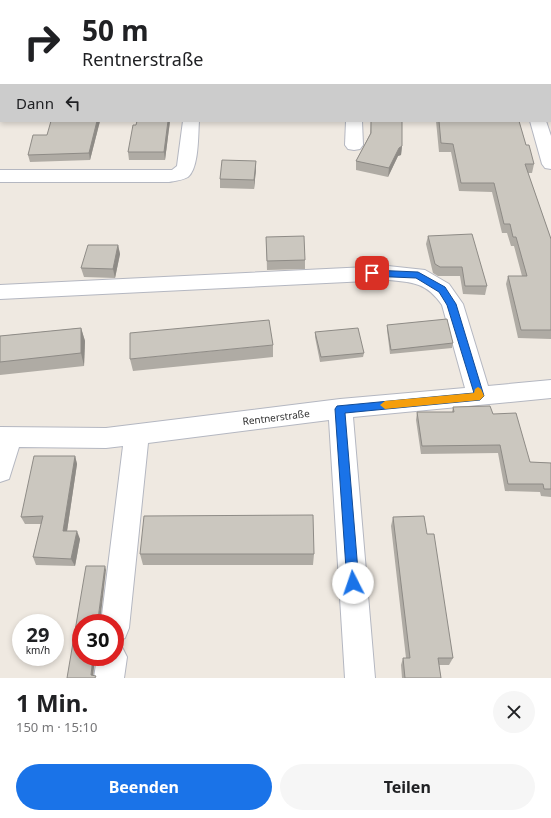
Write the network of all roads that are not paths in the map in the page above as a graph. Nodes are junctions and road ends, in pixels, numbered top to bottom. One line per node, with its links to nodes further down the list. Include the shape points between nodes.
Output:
1 (192, 122): 6 (street, via 186,166 180,174 96,177)
2 (354, 122): 4 (street)
3 (538, 122): 5 (street)
4 (354, 145)
5 (551, 164)
6 (0, 176)
7 (0, 292): 9 (street, via 388,273 418,275 442,289 452,304)
8 (551, 389): 9 (street, Rentnerstraße)
9 (480, 396): 10 (street, Rentnerstraße)
10 (340, 409): 11 (street, Rentnerstraße); 17 (street)
11 (137, 434): 12 (street, Rentnerstraße, via 106,438); 14 (street)
12 (5, 437): 13 (street)
13 (0, 471)
14 (117, 614)
15 (111, 666): 16 (street)
16 (109, 678)
17 (360, 678)

